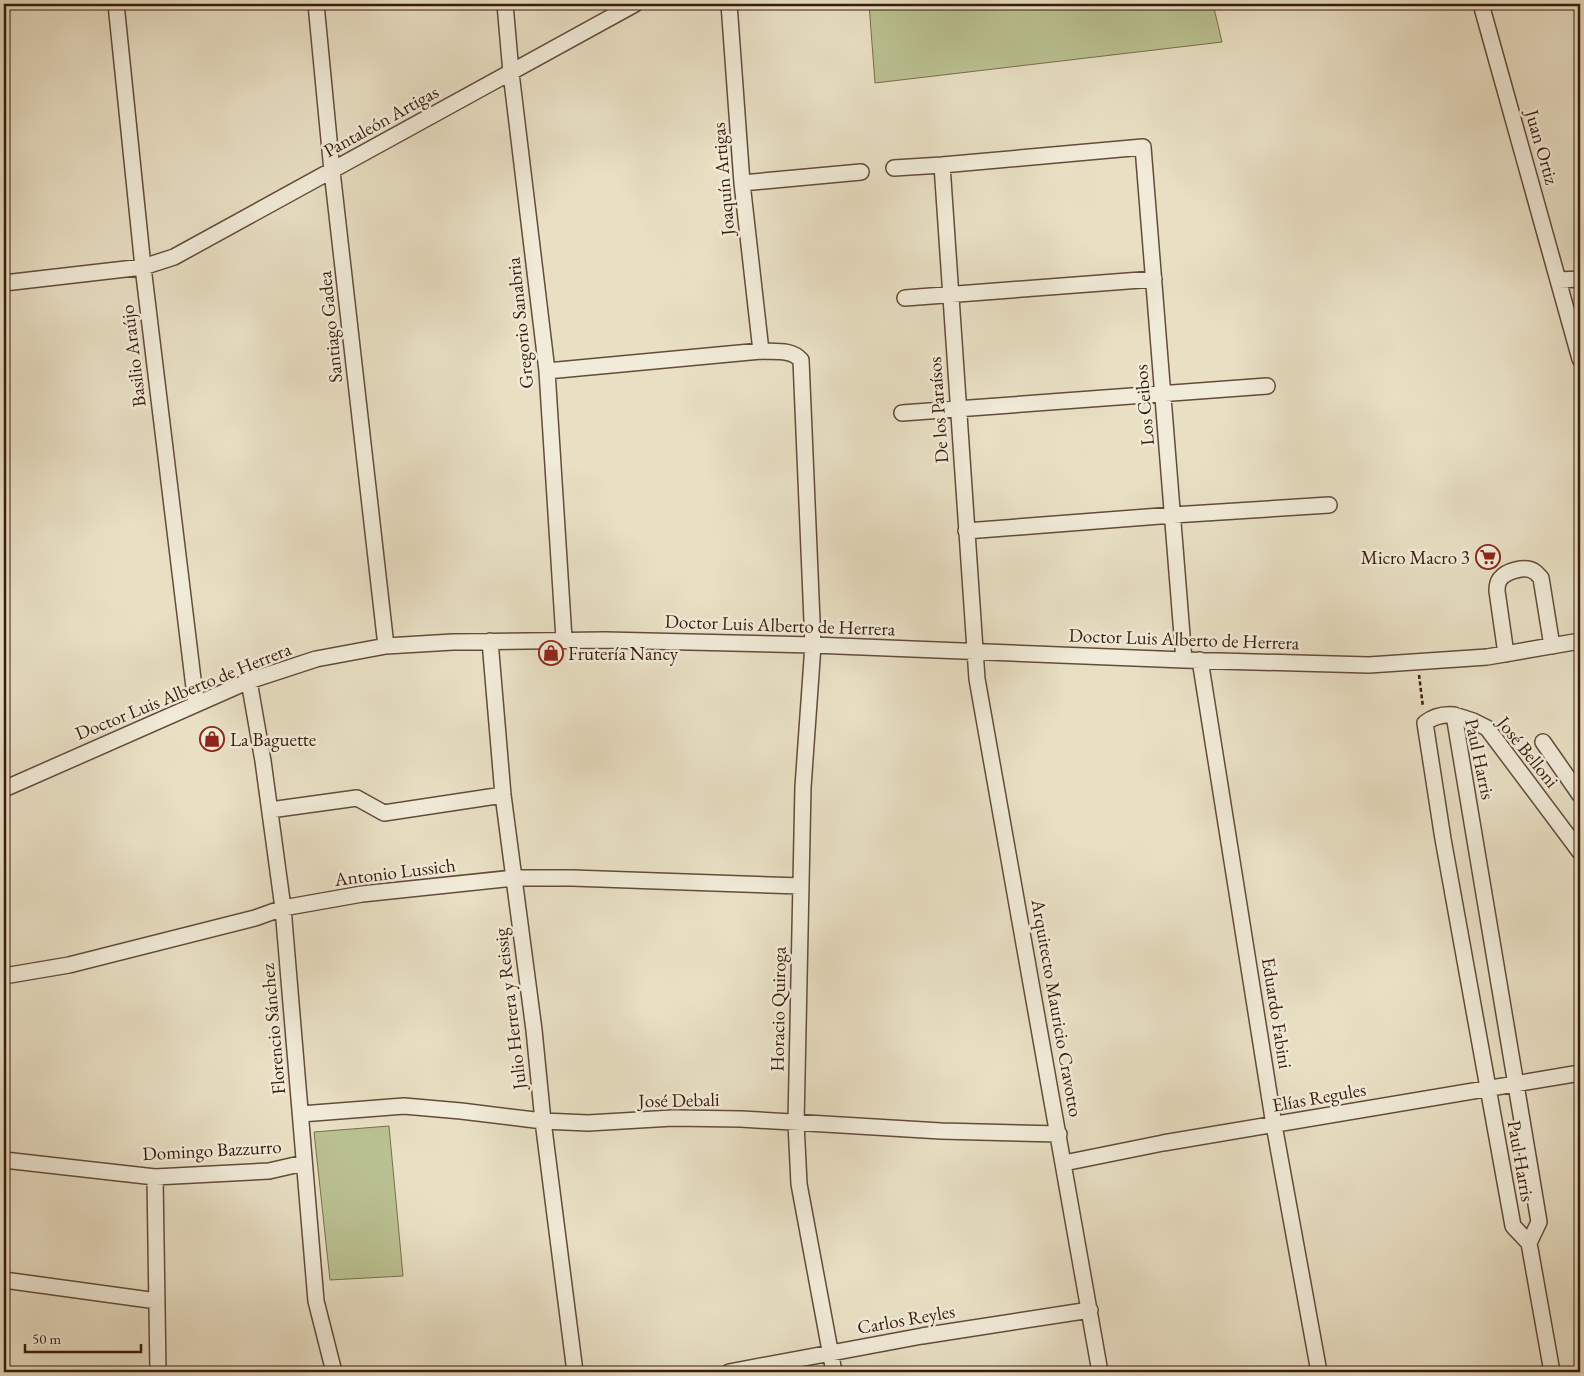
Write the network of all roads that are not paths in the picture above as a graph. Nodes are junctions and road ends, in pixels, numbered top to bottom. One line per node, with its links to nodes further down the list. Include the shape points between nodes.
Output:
1 (116, 4): 13 (street, Basilio Araújo)
2 (316, 4): 10 (street, Santiago Gadea)
3 (505, 4): 7 (street, Gregorio Sanabria)
4 (635, 4): 7 (street, Pantaleón Artigas)
5 (729, 4): 12 (street, Joaquín Artigas)
6 (1481, 4): 16 (street, Juan Ortiz)
7 (511, 73): 10 (street, Pantaleón Artigas); 22 (street, Gregorio Sanabria)
8 (942, 165): 9 (street); 14 (street, Los Ceibos, via 1143,147); 18 (street, De los Paraísos)
9 (894, 168)
10 (332, 171): 13 (street, Pantaleón Artigas, via 174,256); 34 (street, Santiago Gadea)
11 (861, 172): 12 (street)
12 (742, 183): 20 (street, Joaquín Artigas)
13 (143, 267): 17 (street, Pantaleón Artigas); 40 (street, Basilio Araújo)
14 (1154, 279): 18 (street); 24 (street, Los Ceibos)
15 (1580, 279): 16 (street)
16 (1559, 280): 21 (street, Juan Ortiz)
17 (4, 283)
18 (951, 295): 19 (street); 25 (street, De los Paraísos)
19 (905, 298)
20 (762, 351): 22 (street); 33 (street, via 791,353 801,360)
21 (1580, 359)
22 (547, 371): 30 (street, Gregorio Sanabria)
23 (1267, 386): 24 (street)
24 (1163, 394): 25 (street); 28 (street, Los Ceibos)
25 (958, 409): 26 (street); 29 (street, De los Paraísos)
26 (902, 413)
27 (1329, 505): 28 (street)
28 (1173, 514): 29 (street); 38 (street, Los Ceibos)
29 (966, 531): 36 (street, De los Paraísos)
30 (564, 639): 31 (street, Doctor Luis Alberto de Herrera); 33 (street, Doctor Luis Alberto de Herrera)
31 (490, 641): 34 (street, Doctor Luis Alberto de Herrera); 45 (street, Julio Herrera y Reissig)
32 (1580, 641): 35 (street, Doctor Luis Alberto de Herrera)
33 (813, 644): 36 (street, Doctor Luis Alberto de Herrera); 49 (street, Horacio Quiroga, via 803,786)
34 (386, 646): 39 (street, Doctor Luis Alberto de Herrera, via 316,659)
35 (1552, 646): 37 (street, Doctor Luis Alberto de Herrera); 37 (street, via 1540,578 1526,569 1507,573 1497,585)
36 (974, 651): 38 (street, Doctor Luis Alberto de Herrera); 59 (street, Arquitecto Mauricio Cravotto)
37 (1506, 654): 38 (street, Doctor Luis Alberto de Herrera, via 1368,665)
38 (1192, 660): 58 (street, Eduardo Fabini)
39 (249, 682): 40 (street, Doctor Luis Alberto de Herrera); 46 (street, Florencio Sánchez)
40 (196, 704): 43 (street, Doctor Luis Alberto de Herrera)
41 (1454, 716): 47 (street, José Belloni, via 1487,728); 53 (street, Paul Harris); 54 (street, Paul Harris, via 1433,717 1425,723)
42 (1544, 742): 44 (street)
43 (4, 789)
44 (1580, 795)
45 (503, 796): 46 (street, via 384,813 357,798); 48 (street, Julio Herrera y Reissig)
46 (270, 810): 50 (street, Florencio Sánchez)
47 (1580, 852)
48 (514, 878): 49 (street, Antonio Lussich); 50 (street, Antonio Lussich, via 362,894); 56 (street, Julio Herrera y Reissig)
49 (801, 886): 57 (street, Horacio Quiroga)
50 (283, 908): 51 (street, Antonio Lussich, via 68,965); 55 (street, Florencio Sánchez)
51 (4, 976)
52 (1580, 1073): 53 (street, Elías Regules)
53 (1517, 1085): 54 (street, Elías Regules); 64 (street, Paul Harris, via 1539,1222)
54 (1488, 1089): 58 (street, Elías Regules); 64 (street, Paul Harris, via 1513,1226)
55 (301, 1114): 56 (street, José Debali, via 404,1106); 62 (street, Florencio Sánchez)
56 (543, 1121): 57 (street, José Debali, via 588,1123 673,1118); 71 (street, Julio Herrera y Reissig)
57 (796, 1123): 59 (street, José Debali); 68 (street, Horacio Quiroga, via 799,1184)
58 (1274, 1125): 61 (street, Elías Regules); 75 (street, Eduardo Fabini)
59 (1059, 1134): 61 (street, Arquitecto Mauricio Cravotto)
60 (4, 1160): 63 (street, Domingo Bazzurro)
61 (1064, 1162): 67 (street, Arquitecto Mauricio Cravotto)
62 (304, 1163): 63 (street, Domingo Bazzurro, via 269,1171); 70 (street, Florencio Sánchez, via 316,1301)
63 (155, 1177): 66 (street)
64 (1529, 1243): 76 (street)
65 (4, 1280): 66 (street)
66 (157, 1300): 69 (street)
67 (1090, 1310): 68 (street, Carlos Reyles); 74 (street, Arquitecto Mauricio Cravotto)
68 (830, 1353): 72 (street, Carlos Reyles); 73 (street, Horacio Quiroga)
69 (158, 1372)
70 (334, 1372)
71 (574, 1372)
72 (729, 1372)
73 (834, 1372)
74 (1100, 1372)
75 (1318, 1372)
76 (1552, 1372)

